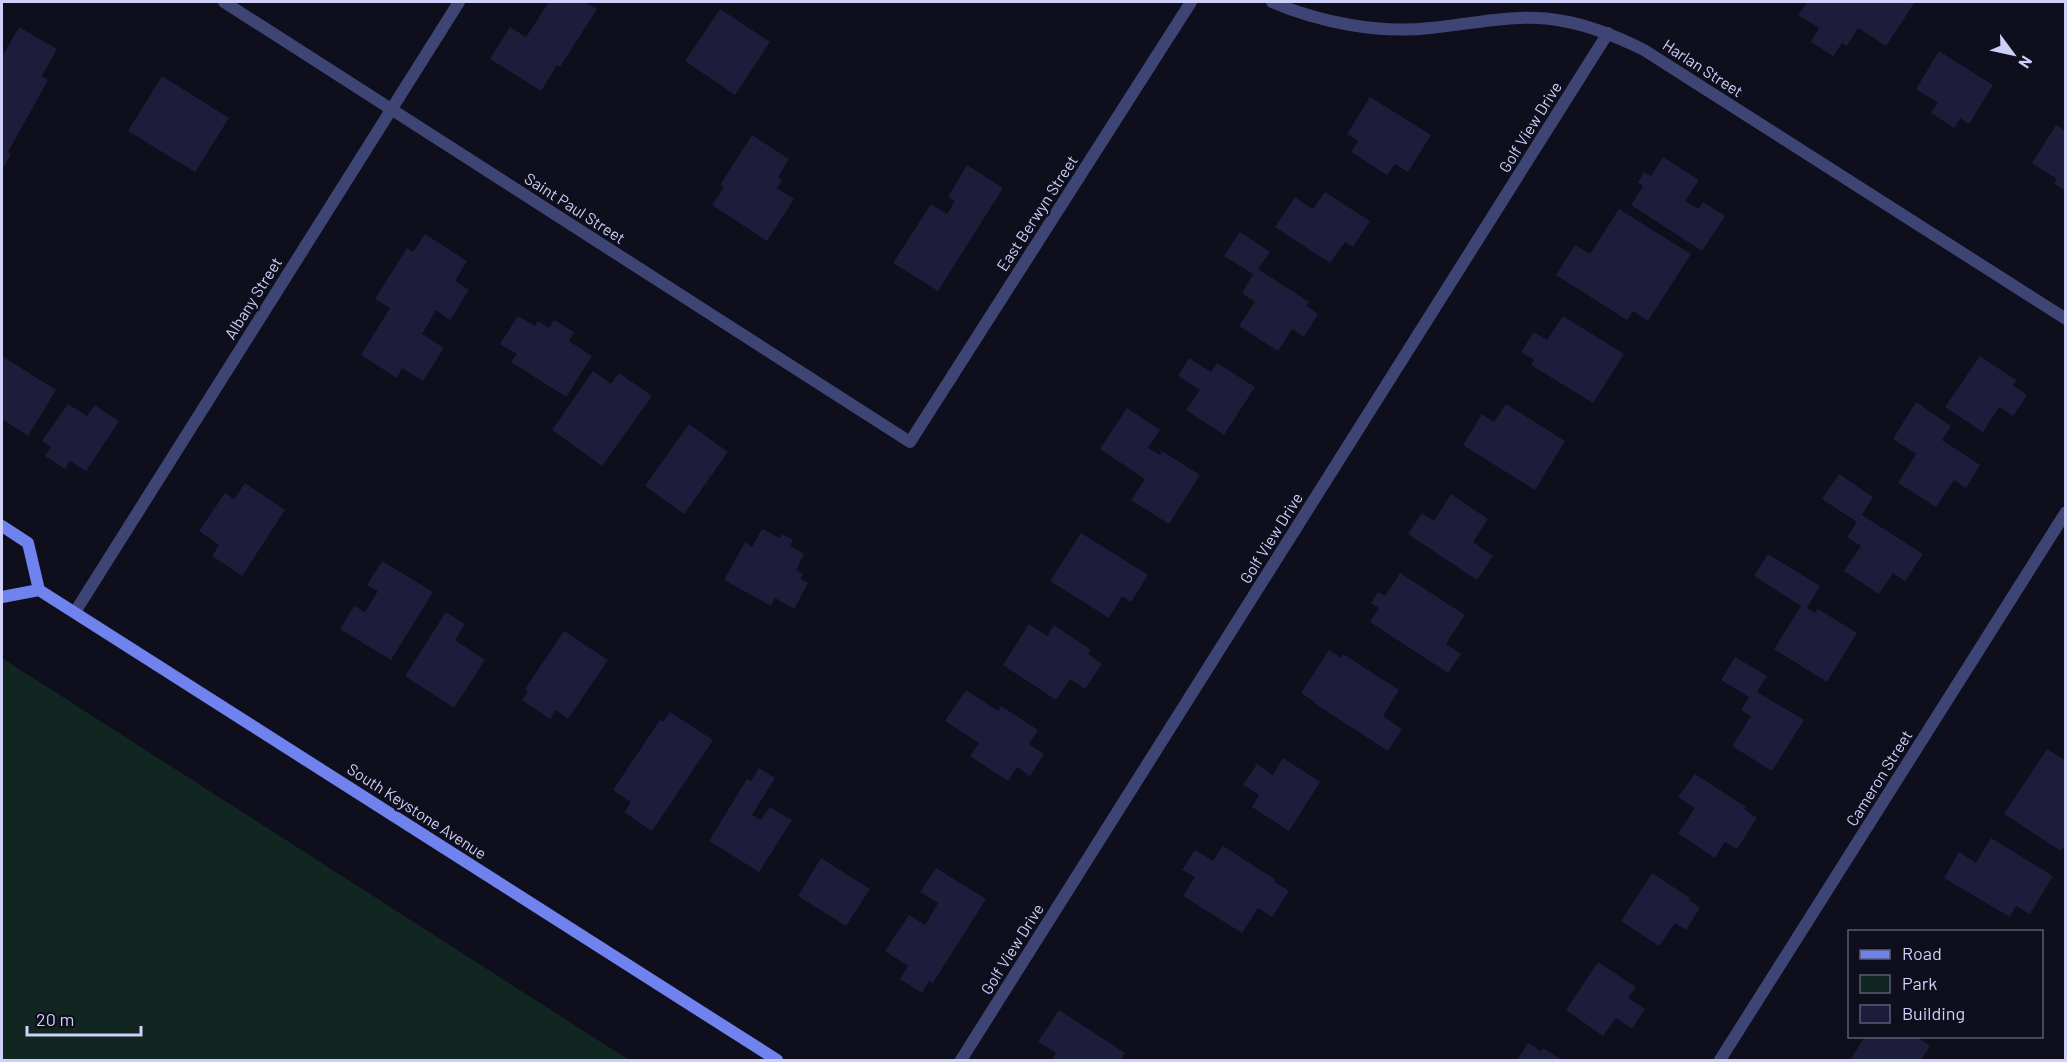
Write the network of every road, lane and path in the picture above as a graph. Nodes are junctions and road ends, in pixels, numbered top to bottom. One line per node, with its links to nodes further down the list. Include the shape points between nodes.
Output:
1 (224, 2): 6 (street, Saint Paul Street)
2 (459, 2): 6 (street, Albany Street)
3 (1191, 2): 8 (street, East Berwyn Street)
4 (1272, 2): 5 (street, Harlan Street, via 1307,16 1384,28 1426,29 1525,18 1562,20)
5 (1608, 33): 7 (street, Harlan Street, via 1644,50); 15 (street, Golf View Drive)
6 (391, 110): 8 (street, Saint Paul Street); 13 (street, Albany Street)
7 (2066, 319)
8 (910, 442)
9 (2066, 512): 16 (street, Cameron Street)
10 (2, 526): 11 (main road, via 28,543)
11 (39, 590): 12 (main road); 13 (main road, South Keystone Avenue)
12 (2, 597)
13 (75, 612): 14 (main road, South Keystone Avenue)
14 (777, 1060)
15 (961, 1060)
16 (1720, 1060)

